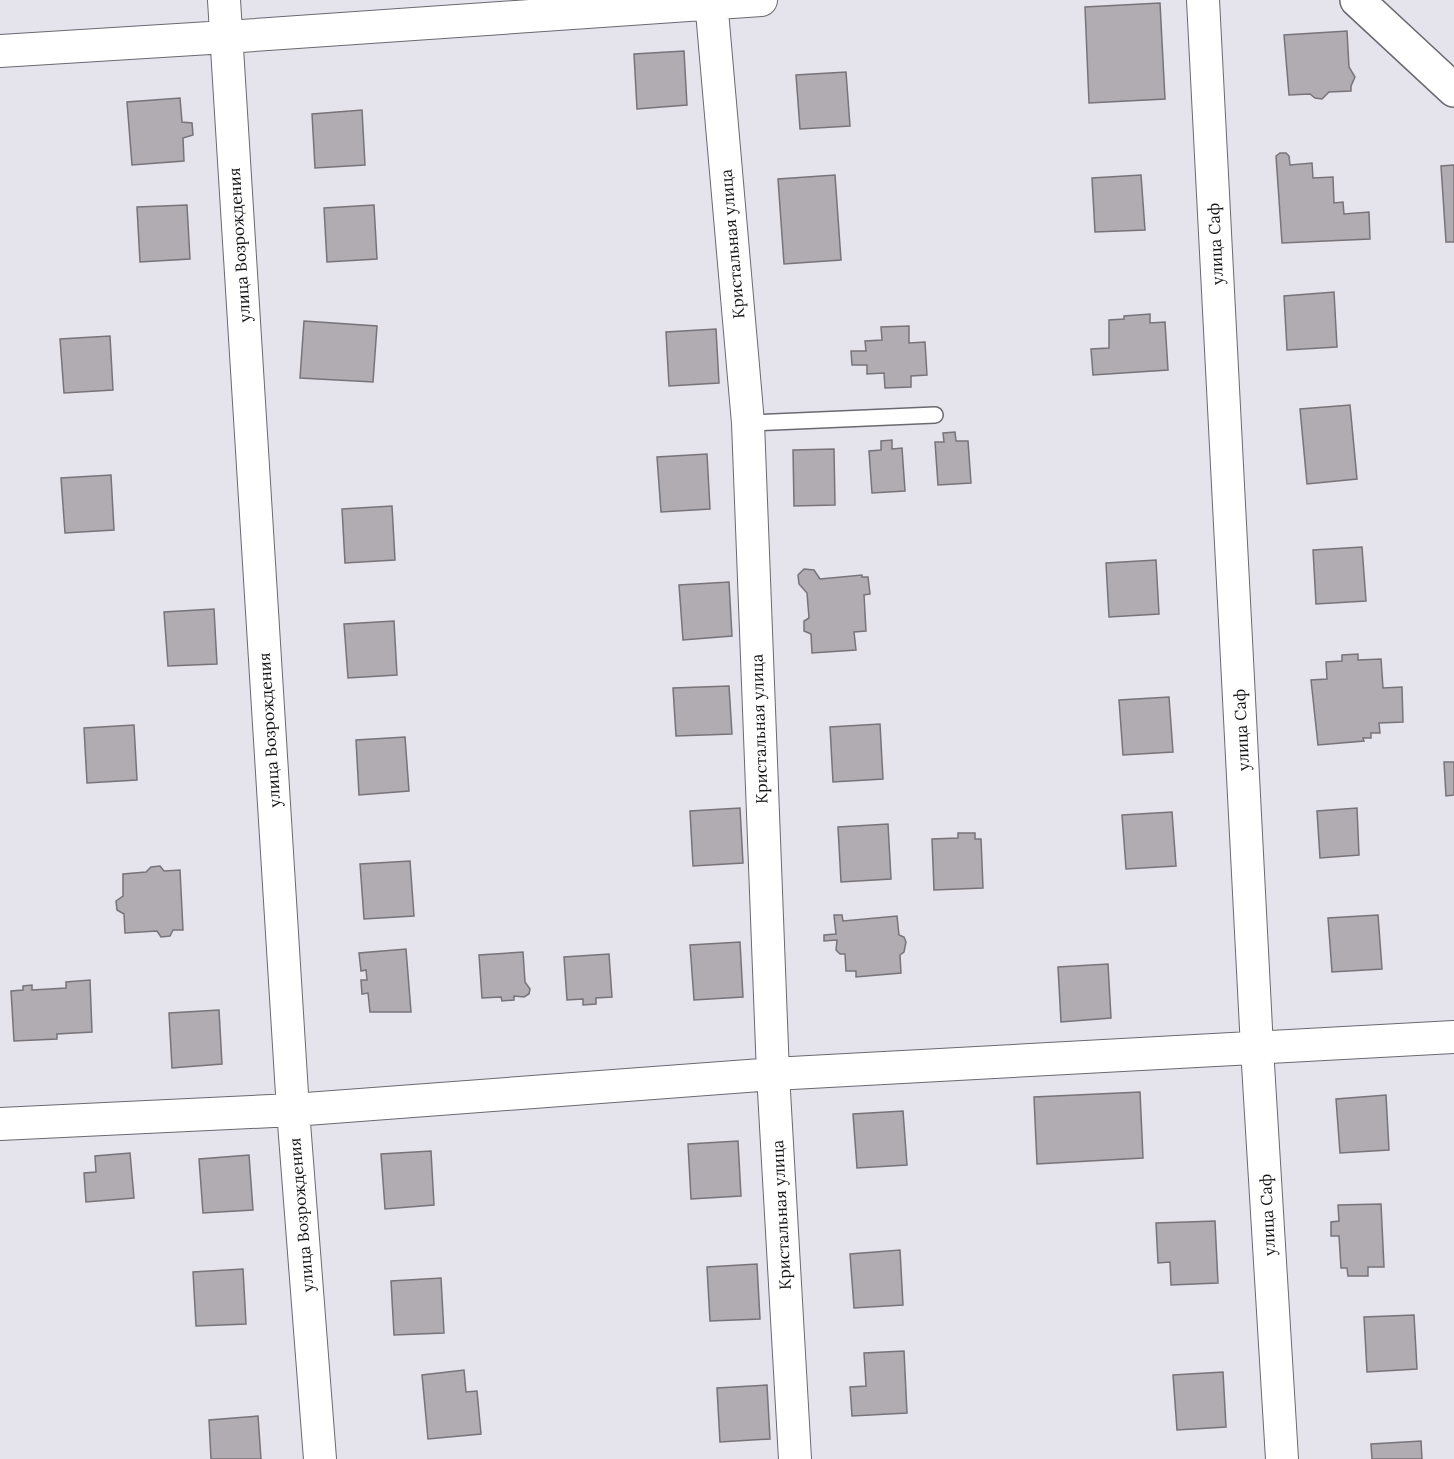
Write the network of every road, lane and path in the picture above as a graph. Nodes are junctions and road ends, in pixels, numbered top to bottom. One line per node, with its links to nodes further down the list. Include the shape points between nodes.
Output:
1 (224, 0): 6 (street, улица Возрождения)
2 (761, 0): 5 (street)
3 (1203, 0): 12 (street, улица Саф)
4 (1357, 0): 8 (street)
5 (712, 2): 6 (street); 10 (street, Кристальная улица)
6 (226, 38): 7 (street); 14 (street, улица Возрождения)
7 (0, 51)
8 (1454, 90)
9 (935, 415): 10 (lane)
10 (748, 423): 13 (street, Кристальная улица)
11 (1454, 1036): 12 (street)
12 (1257, 1048): 13 (street); 18 (street, улица Саф)
13 (773, 1074): 14 (street); 17 (street, Кристальная улица)
14 (292, 1110): 15 (street); 16 (street, улица Возрождения)
15 (0, 1124)
16 (321, 1459)
17 (795, 1459)
18 (1282, 1459)

